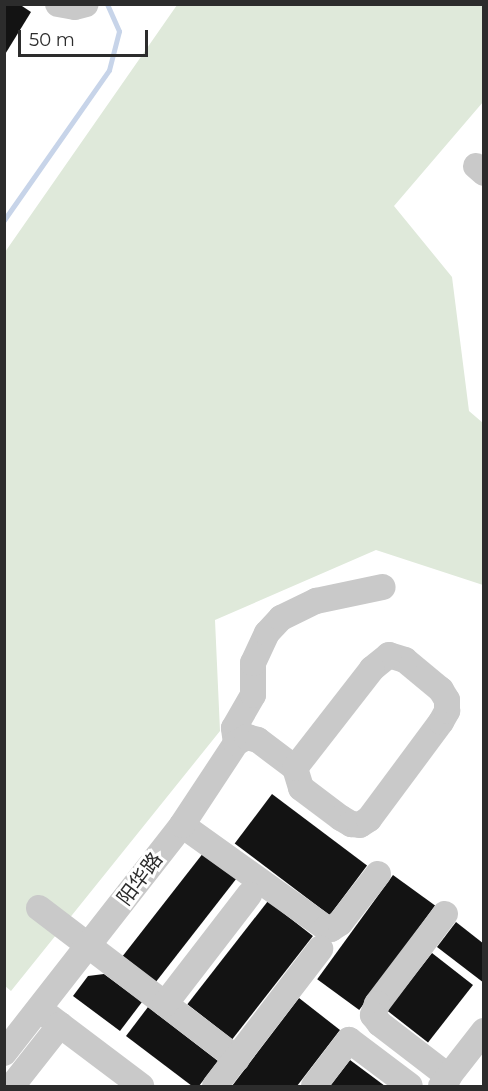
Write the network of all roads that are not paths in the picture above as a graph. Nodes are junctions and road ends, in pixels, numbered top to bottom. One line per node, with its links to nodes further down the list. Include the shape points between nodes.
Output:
1 (58, 4): 2 (street)
2 (87, 4)
3 (383, 587): 4 (street, via 316,601 281,618 267,633 253,663 253,695 234,728)
4 (236, 743): 5 (street, via 247,737 258,740); 6 (street, 阳华路)
5 (288, 763): 5 (street, via 301,788 351,824 360,825 369,819 441,722 447,700 441,690 405,660 389,655)
6 (182, 825): 7 (street, via 326,928 340,923); 11 (street, 阳华路)
7 (378, 874)
8 (249, 895): 13 (street)
9 (39, 908): 11 (street)
10 (445, 914): 19 (street, via 377,1004 373,1015)
11 (89, 946): 13 (street); 14 (street, 阳华路)
12 (320, 949): 18 (street)
13 (165, 1004): 18 (street)
14 (39, 1009): 15 (street); 17 (street, 阳华路)
15 (60, 1025): 20 (street); 21 (street)
16 (483, 1032): 19 (street)
17 (4, 1053)
18 (237, 1059): 22 (street)
19 (445, 1082)
20 (12, 1086)
21 (141, 1086)
22 (215, 1086)
23 (314, 1086): 24 (street, via 349,1040)
24 (410, 1086)

